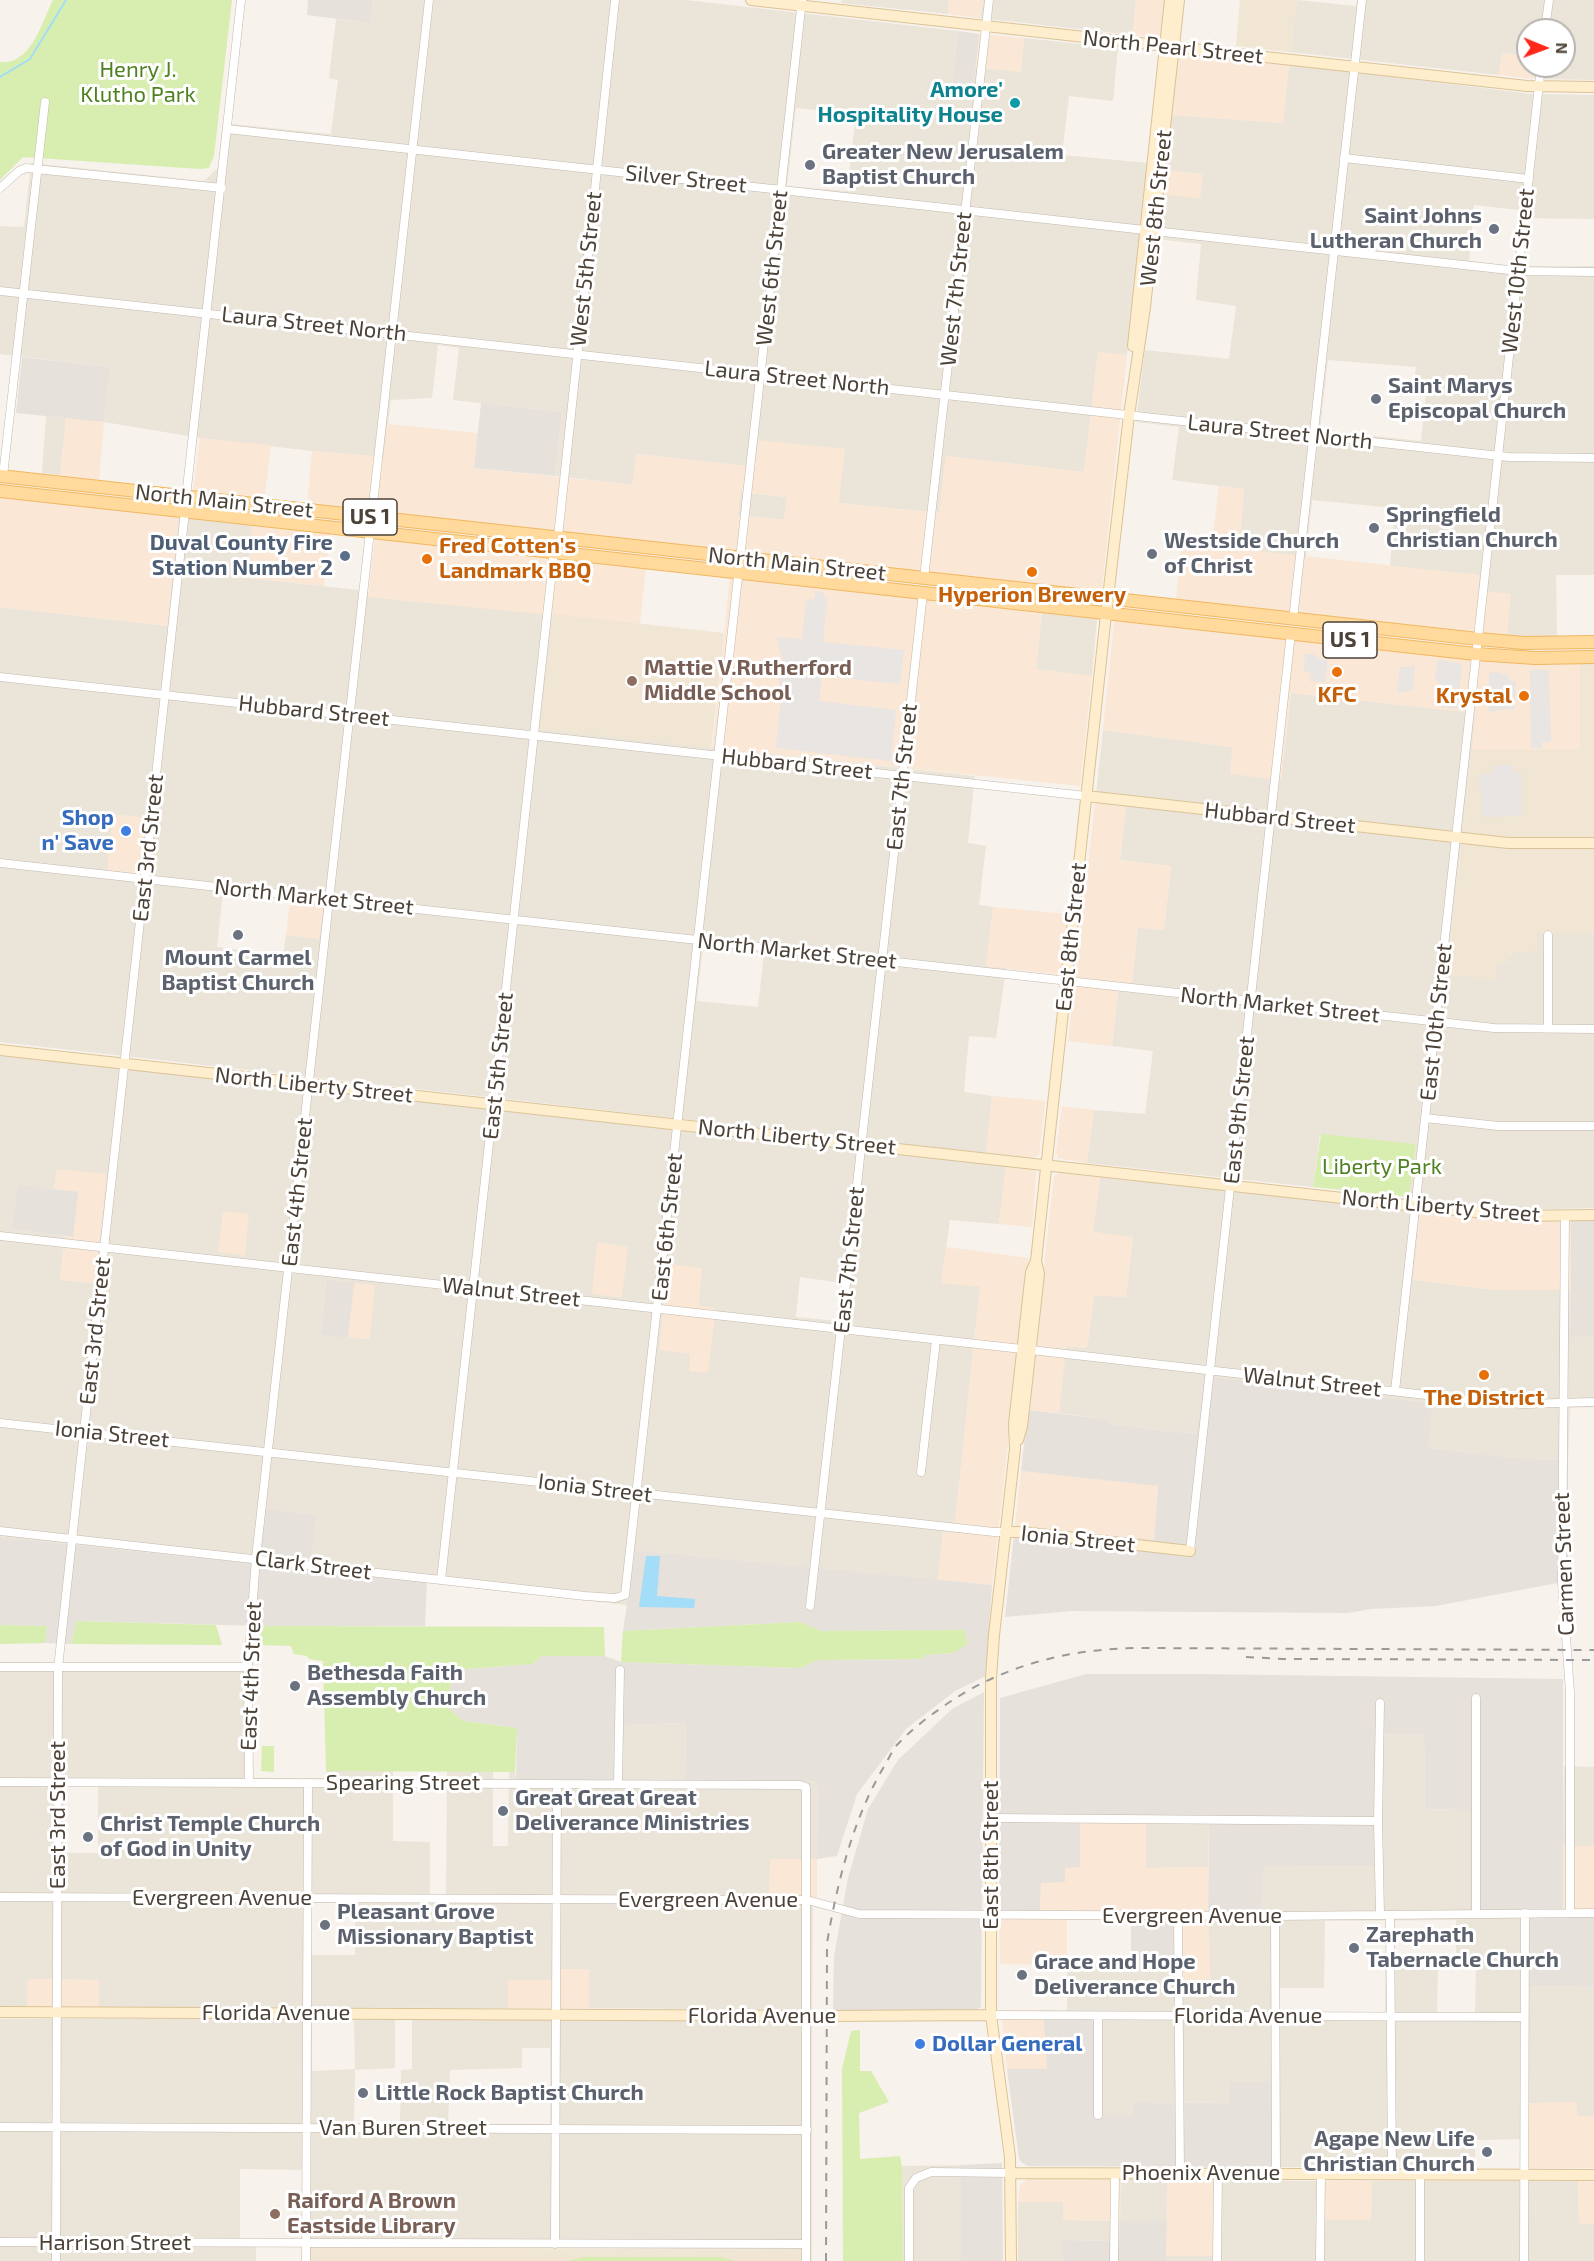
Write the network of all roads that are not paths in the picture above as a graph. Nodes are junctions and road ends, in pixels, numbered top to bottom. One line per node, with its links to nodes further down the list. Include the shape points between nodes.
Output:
1 (242, 0): 19 (street)
2 (429, 0): 20 (street, East 4th Street)
3 (615, 0): 23 (street, West 5th Street)
4 (752, 0): 10 (street, North Pearl Street)
5 (989, 0): 12 (street, West 7th Street)
6 (1170, 0): 13 (street, West 8th Street)
7 (1179, 0): 13 (street, West 8th Street)
8 (1362, 0): 14 (street)
9 (1549, 0): 11 (street)
10 (801, 3): 12 (street, North Pearl Street); 27 (street, West 6th Street)
11 (1547, 18)
12 (986, 26): 13 (street, North Pearl Street); 28 (street, West 7th Street)
13 (1170, 46): 14 (street, North Pearl Street); 29 (street, West 8th Street)
14 (1355, 67): 16 (street, North Pearl Street); 21 (street)
15 (1540, 78): 16 (street, West 10th Street)
16 (1539, 87): 17 (street, North Pearl Street); 24 (street, West 10th Street)
17 (1594, 87)
18 (45, 102): 22 (street)
19 (227, 129): 20 (street, Silver Street); 26 (street)
20 (412, 149): 23 (street, Silver Street); 36 (street, East 4th Street)
21 (1344, 158): 24 (street); 30 (street)
22 (37, 168): 25 (street, via 19,171); 26 (street); 34 (street)
23 (597, 169): 27 (street, Silver Street); 37 (street, West 5th Street)
24 (1529, 179): 31 (street, West 10th Street)
25 (0, 188)
26 (222, 188): 35 (street)
27 (781, 190): 28 (street, Silver Street); 38 (street, West 6th Street)
28 (965, 210): 29 (street, Silver Street); 39 (street, West 7th Street)
29 (1149, 231): 30 (street, Silver Street); 40 (street, West 8th Street, via 1136,306)
30 (1334, 251): 31 (street, Silver Street); 41 (street)
31 (1518, 271): 32 (street, Silver Street); 42 (street, West 10th Street)
32 (1594, 272)
33 (0, 291): 34 (street, Laura Street North)
34 (23, 293): 35 (street, Laura Street North); 44 (street)
35 (208, 312): 36 (street, Laura Street North); 46 (street)
36 (392, 333): 37 (street, Laura Street North); 48 (street, East 4th Street)
37 (576, 353): 38 (street, Laura Street North); 50 (street, West 5th Street)
38 (761, 373): 39 (street, Laura Street North); 52 (street, West 6th Street)
39 (945, 394): 40 (street, Laura Street North); 54 (street, West 7th Street)
40 (1129, 415): 41 (street, Laura Street North); 56 (street, West 8th Street)
41 (1314, 435): 42 (street, Laura Street North); 58 (street)
42 (1499, 456): 43 (street, Laura Street North); 60 (street, West 10th Street)
43 (1594, 458)
44 (1, 476): 46 (main road, North Main Street / US 1)
45 (0, 494): 47 (main road, North Main Street / US 1)
46 (186, 496): 48 (main road, North Main Street / US 1)
47 (185, 511): 49 (main road, North Main Street / US 1); 65 (street, East 3rd Street)
48 (371, 517): 49 (street, East 4th Street); 50 (main road, North Main Street / US 1)
49 (370, 532): 51 (main road, North Main Street / US 1); 66 (street, East 4th Street)
50 (558, 537): 52 (main road, North Main Street / US 1)
51 (554, 552): 53 (main road, North Main Street / US 1); 67 (street, East 5th Street)
52 (740, 557): 53 (street, West 6th Street); 54 (main road, North Main Street / US 1)
53 (738, 572): 55 (main road, North Main Street / US 1); 68 (street, East 6th Street)
54 (924, 578): 56 (main road, North Main Street / US 1)
55 (923, 593): 57 (main road, North Main Street / US 1); 69 (street, East 7th Street)
56 (1108, 598): 57 (street, West 8th Street); 58 (main road, North Main Street / US 1)
57 (1107, 613): 59 (main road, North Main Street / US 1); 70 (street, East 8th Street)
58 (1293, 619): 60 (main road, North Main Street / US 1)
59 (1291, 633): 62 (main road, North Main Street / US 1); 71 (street, East 9th Street)
60 (1478, 639): 61 (main road, North Main Street / US 1); 62 (street, West 10th Street)
61 (1594, 642)
62 (1476, 654): 63 (main road, North Main Street / US 1); 72 (street, East 10th Street)
63 (1594, 657)
64 (0, 677): 65 (street, Hubbard Street)
65 (165, 695): 66 (street, Hubbard Street); 75 (street, East 3rd Street)
66 (350, 715): 67 (street, Hubbard Street); 76 (street, East 4th Street)
67 (534, 736): 68 (street, Hubbard Street); 77 (street, East 5th Street)
68 (718, 756): 69 (street, Hubbard Street); 79 (street, East 6th Street)
69 (903, 776): 70 (street, Hubbard Street); 80 (street, East 7th Street)
70 (1086, 796): 71 (street, Hubbard Street); 81 (street, East 8th Street)
71 (1271, 817): 72 (street, Hubbard Street); 82 (street, East 9th Street)
72 (1456, 837): 73 (street, Hubbard Street, via 1514,843); 83 (street, East 10th Street)
73 (1594, 843)
74 (0, 863): 75 (street, North Market Street)
75 (144, 879): 76 (street, North Market Street); 87 (street, East 3rd Street)
76 (330, 899): 77 (street, North Market Street); 88 (street, East 4th Street)
77 (514, 920): 79 (street, North Market Street); 89 (street, East 5th Street)
78 (1548, 935): 84 (street)
79 (699, 940): 80 (street, North Market Street); 91 (street, East 6th Street)
80 (882, 961): 81 (street, North Market Street); 93 (street, East 7th Street)
81 (1067, 980): 82 (street, North Market Street); 94 (street, East 8th Street)
82 (1251, 1001): 83 (street, North Market Street); 95 (street, East 9th Street)
83 (1436, 1022): 84 (street, North Market Street); 90 (street, East 10th Street)
84 (1548, 1029): 85 (street, North Market Street)
85 (1594, 1029)
86 (0, 1050): 87 (street, North Liberty Street)
87 (125, 1064): 88 (street, North Liberty Street); 100 (street, East 3rd Street)
88 (308, 1084): 89 (street, North Liberty Street); 101 (street, East 4th Street)
89 (494, 1104): 91 (street, North Liberty Street); 102 (street, East 5th Street)
90 (1425, 1118): 92 (street, via 1498,1126); 96 (street, East 10th Street)
91 (678, 1124): 93 (street, North Liberty Street); 103 (street, East 6th Street)
92 (1594, 1126)
93 (862, 1145): 94 (street, North Liberty Street); 104 (street, East 7th Street)
94 (1046, 1165): 95 (street, North Liberty Street); 106 (street, East 8th Street, via 1036,1260 1039,1274)
95 (1231, 1185): 96 (street, North Liberty Street); 107 (street, East 9th Street)
96 (1415, 1206): 97 (street, North Liberty Street, via 1516,1216); 108 (street, East 10th Street)
97 (1565, 1215): 98 (street, North Liberty Street); 109 (street, Carmen Street)
98 (1594, 1215)
99 (0, 1236): 100 (street, Walnut Street)
100 (104, 1247): 101 (street, Walnut Street); 112 (street, East 3rd Street)
101 (289, 1268): 102 (street, Walnut Street); 113 (street, East 4th Street)
102 (473, 1288): 103 (street, Walnut Street); 114 (street, East 5th Street)
103 (657, 1309): 104 (street, Walnut Street); 116 (street, East 6th Street)
104 (842, 1329): 105 (street, Walnut Street); 117 (street, East 7th Street)
105 (936, 1340): 106 (street, Walnut Street); 115 (street)
106 (1027, 1349): 107 (street, Walnut Street); 119 (street, East 8th Street, via 1022,1426 1014,1455)
107 (1210, 1370): 108 (street, Walnut Street); 121 (street, East 9th Street)
108 (1395, 1391): 109 (street, Walnut Street, via 1501,1403)
109 (1563, 1402): 110 (street, Walnut Street); 147 (street, Carmen Street, via 1562,1582 1570,1692)
110 (1594, 1402)
111 (0, 1423): 112 (street, Ionia Street)
112 (84, 1432): 113 (street, Ionia Street); 120 (street, East 3rd Street)
113 (268, 1452): 114 (street, Ionia Street); 122 (street, East 4th Street)
114 (453, 1472): 116 (street, Ionia Street); 123 (street, East 5th Street)
115 (921, 1472)
116 (637, 1493): 117 (street, Ionia Street); 124 (street, East 6th Street)
117 (821, 1513): 119 (street, Ionia Street); 125 (street, East 7th Street)
118 (0, 1531): 120 (street, Clark Street)
119 (1005, 1532): 121 (street, Ionia Street); 138 (street, East 8th Street, via 992,1660)
120 (72, 1538): 122 (street, Clark Street); 127 (street, East 3rd Street)
121 (1190, 1551)
122 (256, 1558): 123 (street, Clark Street); 128 (street, East 4th Street)
123 (441, 1580): 124 (street, Clark Street, via 585,1596 615,1598)
124 (625, 1594)
125 (810, 1606)
126 (0, 1668): 127 (street)
127 (58, 1668): 128 (street); 133 (street, East 3rd Street)
128 (248, 1668): 134 (street, East 4th Street)
129 (620, 1670): 137 (street)
130 (1476, 1698): 145 (street)
131 (1380, 1703): 139 (street)
132 (0, 1782): 133 (street, Spearing Street)
133 (58, 1782): 134 (street, Spearing Street); 141 (street, East 3rd Street)
134 (249, 1782): 135 (street, Spearing Street)
135 (308, 1783): 136 (street, Spearing Street); 142 (street)
136 (557, 1784): 137 (street, Spearing Street); 143 (street)
137 (618, 1784): 144 (street, Spearing Street, via 806,1787)
138 (991, 1818): 139 (street); 150 (street, East 8th Street)
139 (1378, 1821): 149 (street)
140 (0, 1897): 141 (street, Evergreen Avenue)
141 (58, 1897): 142 (street, Evergreen Avenue); 155 (street, East 3rd Street)
142 (307, 1898): 143 (street, Evergreen Avenue); 156 (street)
143 (556, 1899): 144 (street, Evergreen Avenue); 157 (street)
144 (807, 1899): 150 (street, Evergreen Avenue, via 859,1914); 159 (street)
145 (1476, 1913): 146 (street, Evergreen Avenue); 151 (street, Evergreen Avenue)
146 (1525, 1913): 147 (street, Evergreen Avenue); 164 (street)
147 (1570, 1913): 148 (street, Evergreen Avenue)
148 (1594, 1913)
149 (1380, 1914): 151 (street, Evergreen Avenue); 153 (street, Evergreen Avenue)
150 (991, 1915): 152 (street, Evergreen Avenue); 158 (street, East 8th Street)
151 (1390, 1915): 163 (street)
152 (1178, 1916): 153 (street, Evergreen Avenue); 161 (street)
153 (1275, 1916): 162 (street)
154 (0, 2012): 155 (street, Florida Avenue)
155 (57, 2012): 156 (street, Florida Avenue); 167 (street, East 3rd Street)
156 (307, 2014): 157 (street, Florida Avenue); 168 (street)
157 (556, 2014): 159 (street, Florida Avenue); 169 (street)
158 (991, 2015): 159 (street, Florida Avenue); 160 (street, Florida Avenue); 171 (street, East 8th Street)
159 (807, 2016): 170 (street)
160 (1098, 2016): 161 (street, Florida Avenue); 165 (street)
161 (1179, 2016): 162 (street, Florida Avenue); 173 (street)
162 (1276, 2016): 163 (street, Florida Avenue); 175 (street)
163 (1391, 2017): 164 (street, Florida Avenue); 177 (street)
164 (1524, 2017): 179 (street)
165 (1098, 2115)
166 (0, 2127): 167 (street, Van Buren Street)
167 (56, 2127): 168 (street, Van Buren Street); 182 (street, East 3rd Street)
168 (306, 2128): 169 (street, Van Buren Street); 183 (street)
169 (555, 2129): 170 (street, Van Buren Street); 184 (street)
170 (807, 2130): 185 (street)
171 (1010, 2173): 172 (street, Phoenix Avenue); 189 (street, Phoenix Avenue, via 931,2172 916,2178 909,2188); 190 (street, East 8th Street)
172 (1115, 2173): 173 (street, Phoenix Avenue); 191 (street)
173 (1180, 2173): 174 (street, Phoenix Avenue)
174 (1218, 2174): 175 (street, Phoenix Avenue); 192 (street)
175 (1276, 2174): 176 (street, Phoenix Avenue)
176 (1321, 2174): 177 (street, Phoenix Avenue); 193 (street)
177 (1392, 2174): 178 (street, Phoenix Avenue)
178 (1420, 2174): 179 (street, Phoenix Avenue); 194 (street)
179 (1524, 2175): 180 (street, Phoenix Avenue); 195 (street)
180 (1594, 2175)
181 (0, 2242): 182 (street, Harrison Street)
182 (56, 2242): 183 (street, Harrison Street); 186 (street, East 3rd Street)
183 (306, 2243): 184 (street, Harrison Street); 187 (street)
184 (555, 2244): 185 (street, Harrison Street)
185 (806, 2244): 188 (street)
186 (56, 2261)
187 (306, 2261)
188 (806, 2261)
189 (909, 2261)
190 (1011, 2261)
191 (1114, 2261)
192 (1217, 2261)
193 (1320, 2261)
194 (1420, 2261)
195 (1524, 2261)

